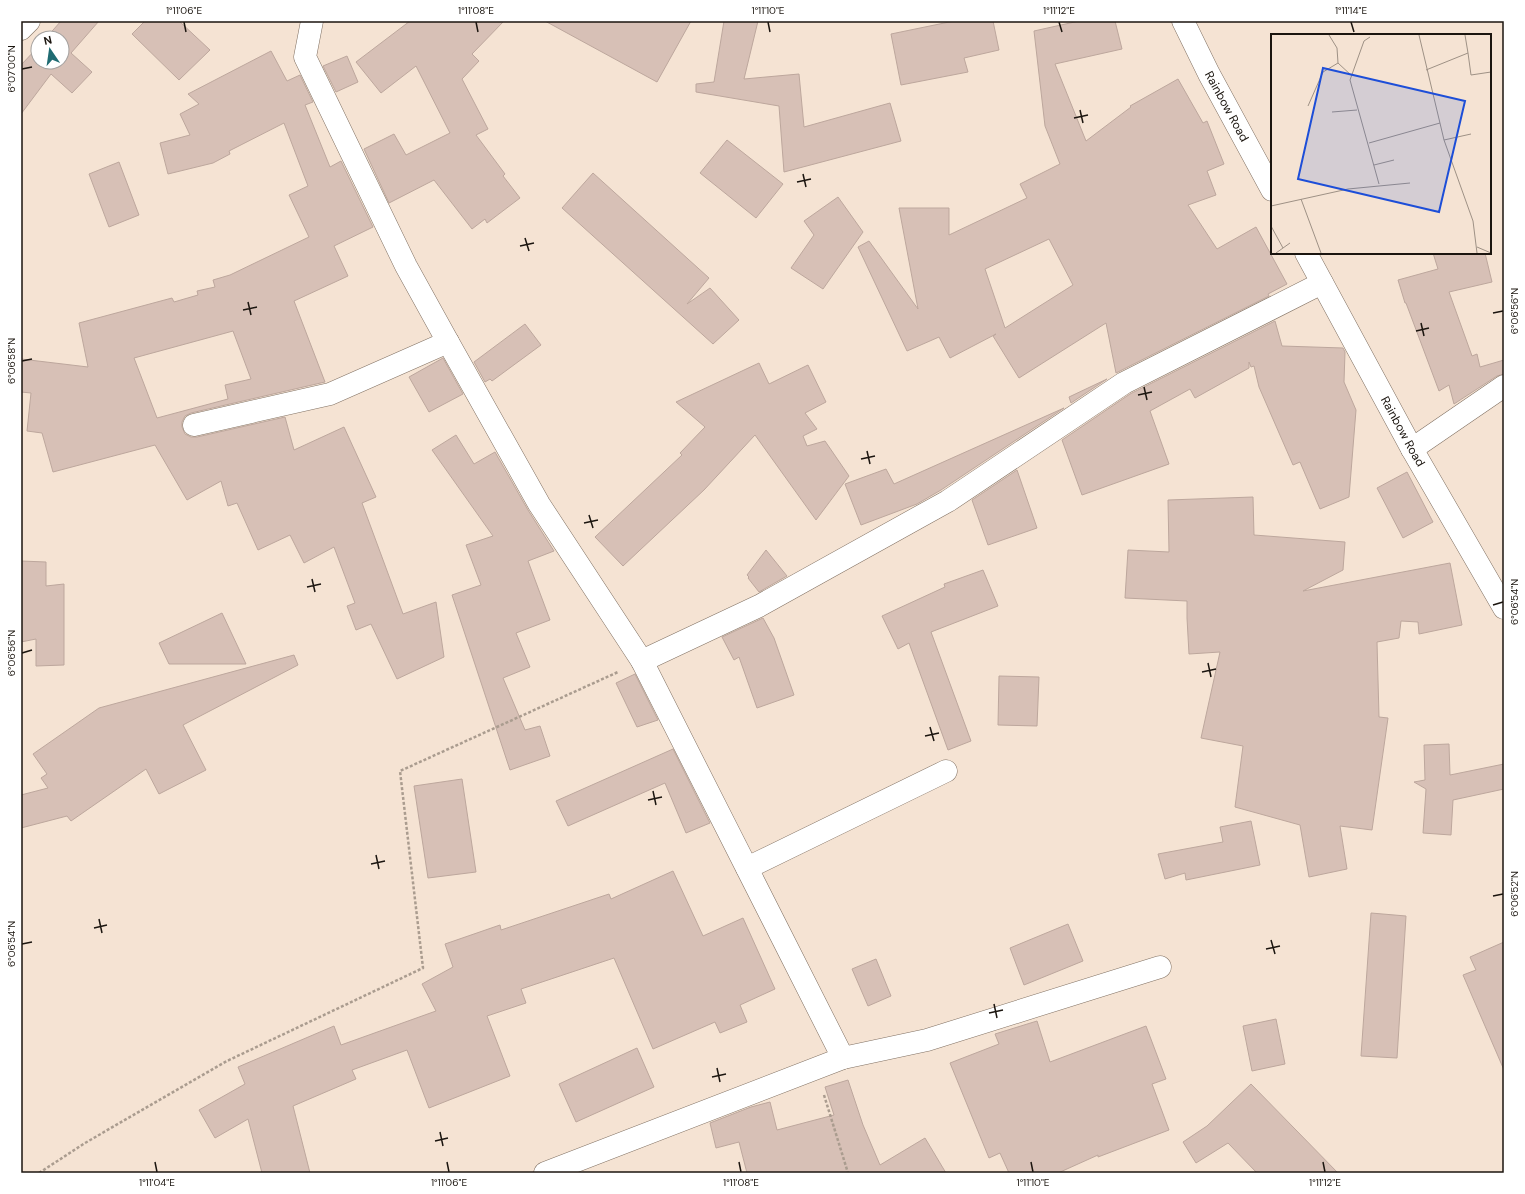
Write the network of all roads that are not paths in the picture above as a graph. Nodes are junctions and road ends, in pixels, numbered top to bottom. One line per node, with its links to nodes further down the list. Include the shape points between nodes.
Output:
1 (29, 21): 4 (street)
2 (312, 21): 8 (street, via 305,57 406,266)
3 (1183, 21): 5 (street, Rainbow Road)
4 (21, 29)
5 (1271, 188)
6 (1307, 254): 7 (street, Rainbow Road)
7 (1322, 283): 11 (street, Rainbow Road); 13 (street, via 1124,383 948,501 759,606)
8 (448, 342): 10 (street, via 330,394); 13 (street, via 539,504)
9 (1504, 386): 11 (street)
10 (194, 425)
11 (1412, 449): 12 (street, Rainbow Road)
12 (1504, 608)
13 (642, 662): 15 (street)
14 (946, 771): 15 (street)
15 (747, 868): 17 (street)
16 (1160, 967): 17 (street, via 928,1040)
17 (843, 1058): 18 (street)
18 (545, 1173)

